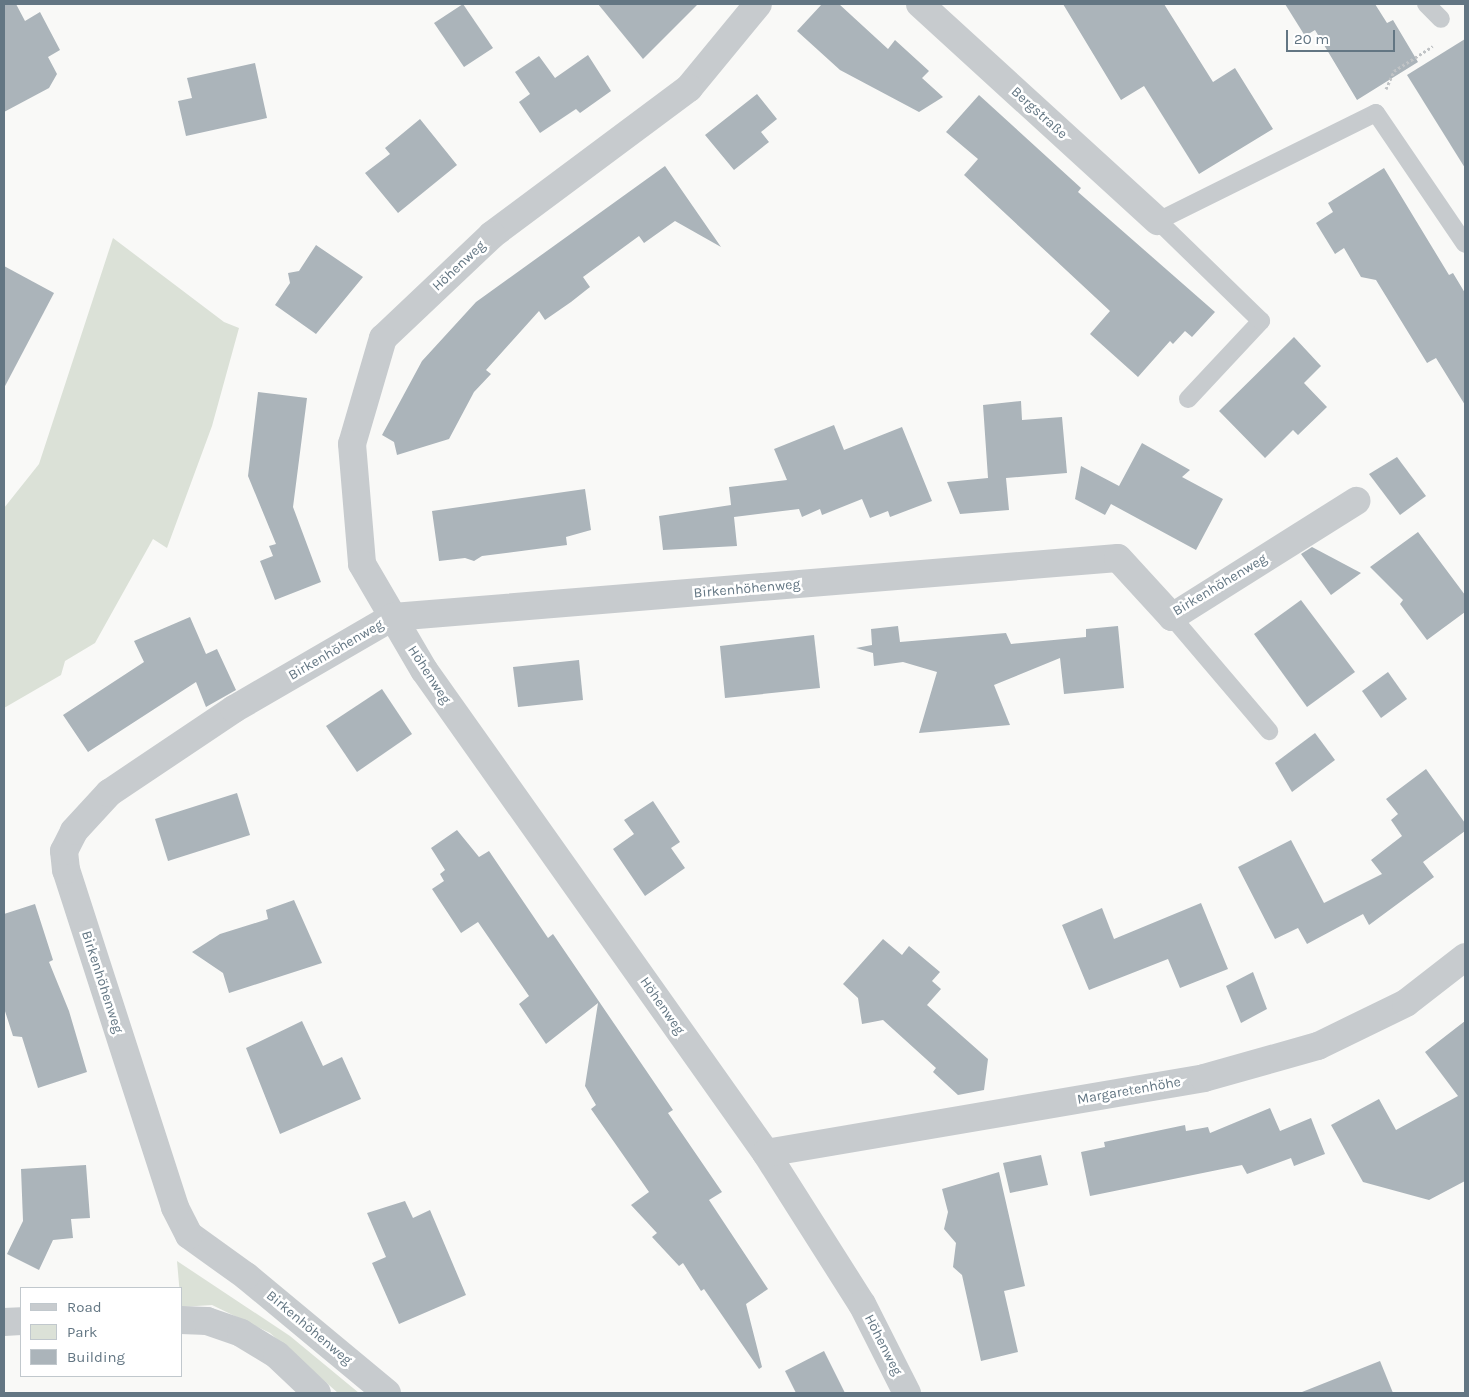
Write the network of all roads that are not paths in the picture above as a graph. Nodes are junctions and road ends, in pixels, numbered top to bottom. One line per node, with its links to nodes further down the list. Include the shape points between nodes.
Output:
1 (758, 4): 9 (street, Höhenweg, via 689,88 492,235 383,338 352,444 362,564)
2 (920, 4): 5 (street, Bergstraße)
3 (1426, 4): 4 (lane)
4 (1441, 19)
5 (1158, 221): 6 (lane, via 1376,113); 7 (lane, via 1261,321)
6 (1465, 244)
7 (1188, 398)
8 (1356, 501): 10 (street, Birkenhöhenweg)
9 (393, 617): 10 (street, Birkenhöhenweg, via 1118,558); 13 (street, Höhenweg, via 424,670); 18 (street, Birkenhöhenweg, via 234,709 109,793 74,831 64,851 66,870 175,1207 189,1235 246,1276)
10 (1172, 617): 11 (lane)
11 (1269, 731)
12 (1465, 957): 13 (street, Margaretenhöhe, via 1406,1003 1299,1052 1204,1078)
13 (766, 1153): 19 (street, Höhenweg, via 862,1304)
14 (20, 1320): 16 (street)
15 (182, 1320): 17 (street, via 207,1321 241,1333 276,1355)
16 (4, 1322)
17 (318, 1393)
18 (386, 1393)
19 (907, 1393)

